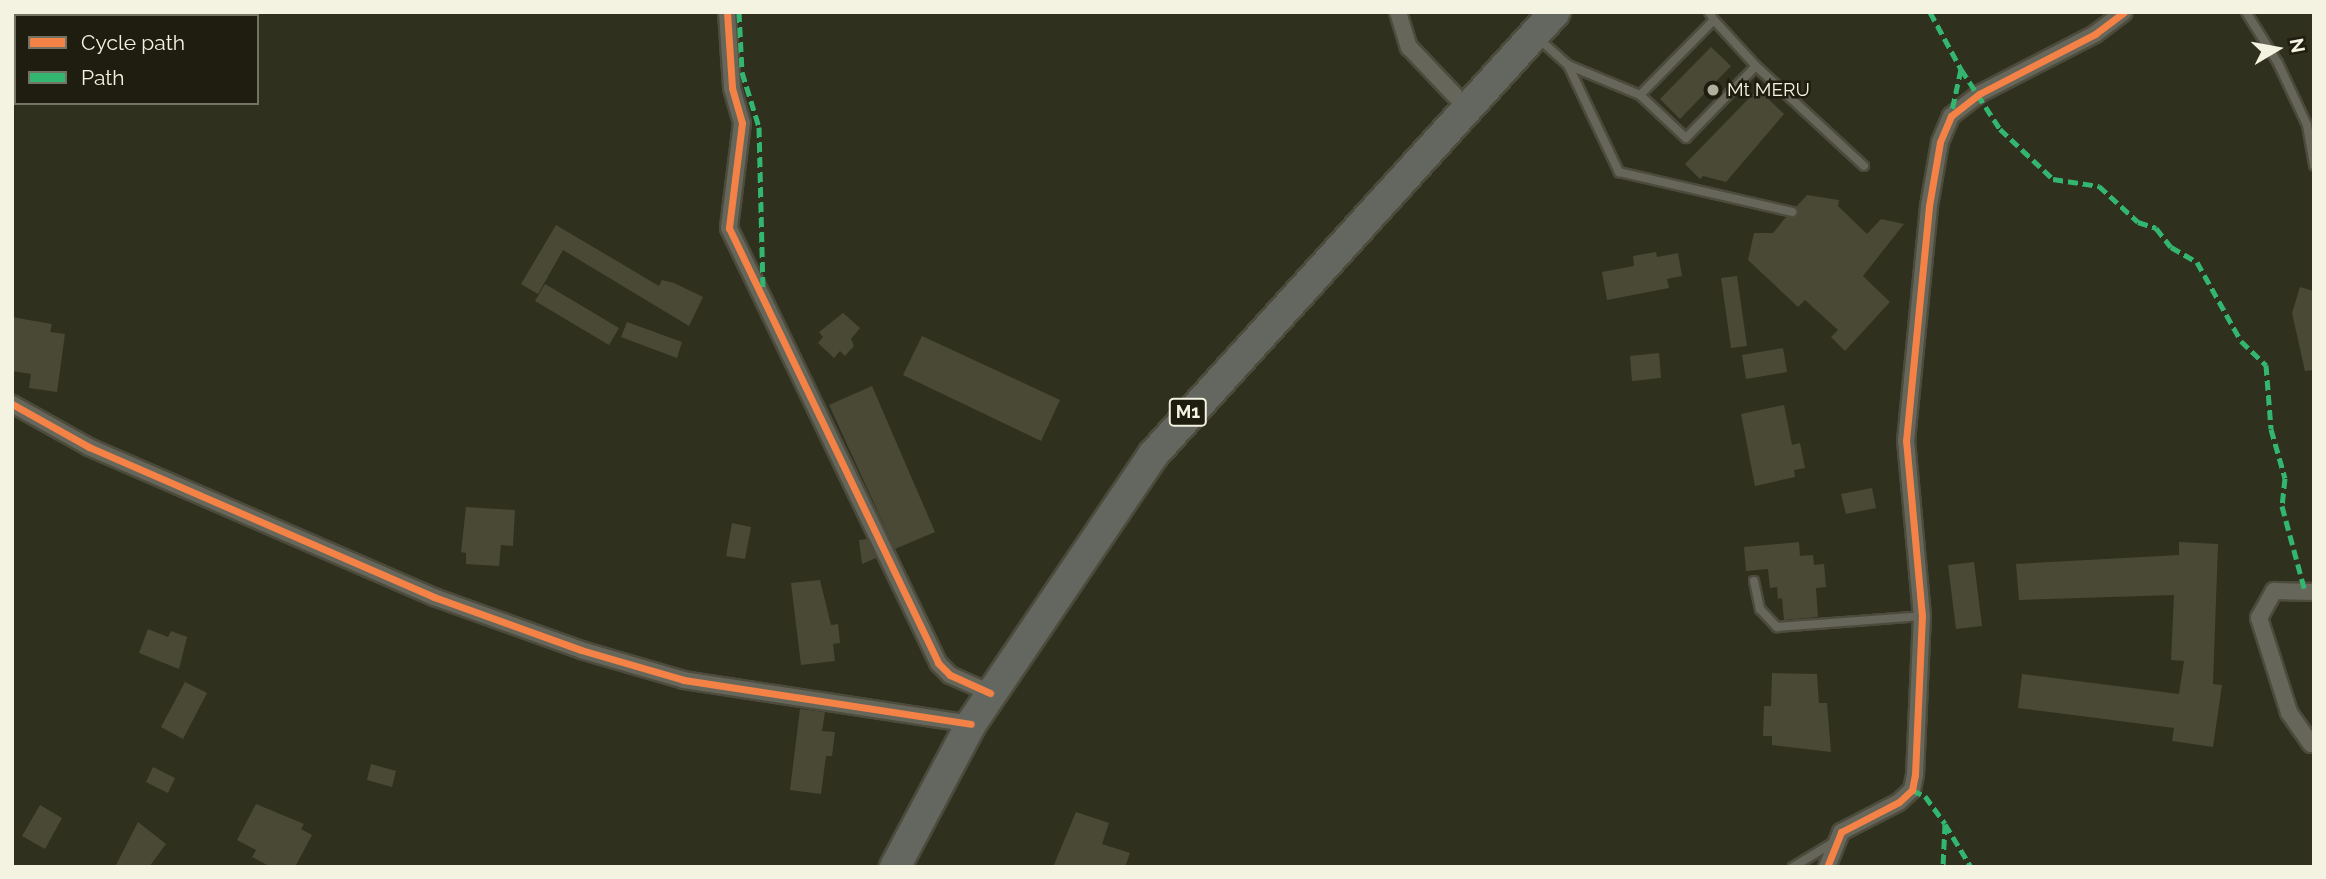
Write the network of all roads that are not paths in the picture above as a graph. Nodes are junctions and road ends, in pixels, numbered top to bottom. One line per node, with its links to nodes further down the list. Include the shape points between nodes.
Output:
1 (727, 12): 19 (street, via 732,88 742,123 729,228 938,663 950,675)
2 (1398, 12): 11 (street, via 1409,47)
3 (1555, 12): 7 (highway, M1)
4 (2124, 12): 18 (street, via 2095,34 1979,94 1951,116 1940,142 1929,206 1906,441)
5 (2246, 12): 12 (lane, via 2278,63 2307,125)
6 (1711, 16): 9 (lane); 10 (lane)
7 (1534, 34): 8 (lane); 11 (highway, M1)
8 (1568, 65): 10 (lane); 14 (lane, via 1619,172)
9 (1756, 66): 10 (lane, via 1686,138); 13 (lane)
10 (1640, 95)
11 (1466, 107): 19 (highway, M1, via 1153,455)
12 (2314, 165)
13 (1864, 166)
14 (1791, 212)
15 (12, 404): 20 (street, via 89,447 433,597 581,650 684,680)
16 (1754, 581): 18 (lane, via 1760,609 1777,627)
17 (2314, 592): 21 (street, via 2274,591 2259,618 2289,712)
18 (1922, 616): 22 (street, via 1912,790 1899,802 1854,822)
19 (990, 693): 20 (highway, M1)
20 (971, 724): 23 (highway, M1)
21 (2311, 744)
22 (1836, 841): 24 (lane); 25 (street)
23 (895, 867)
24 (1793, 867)
25 (1827, 867)

